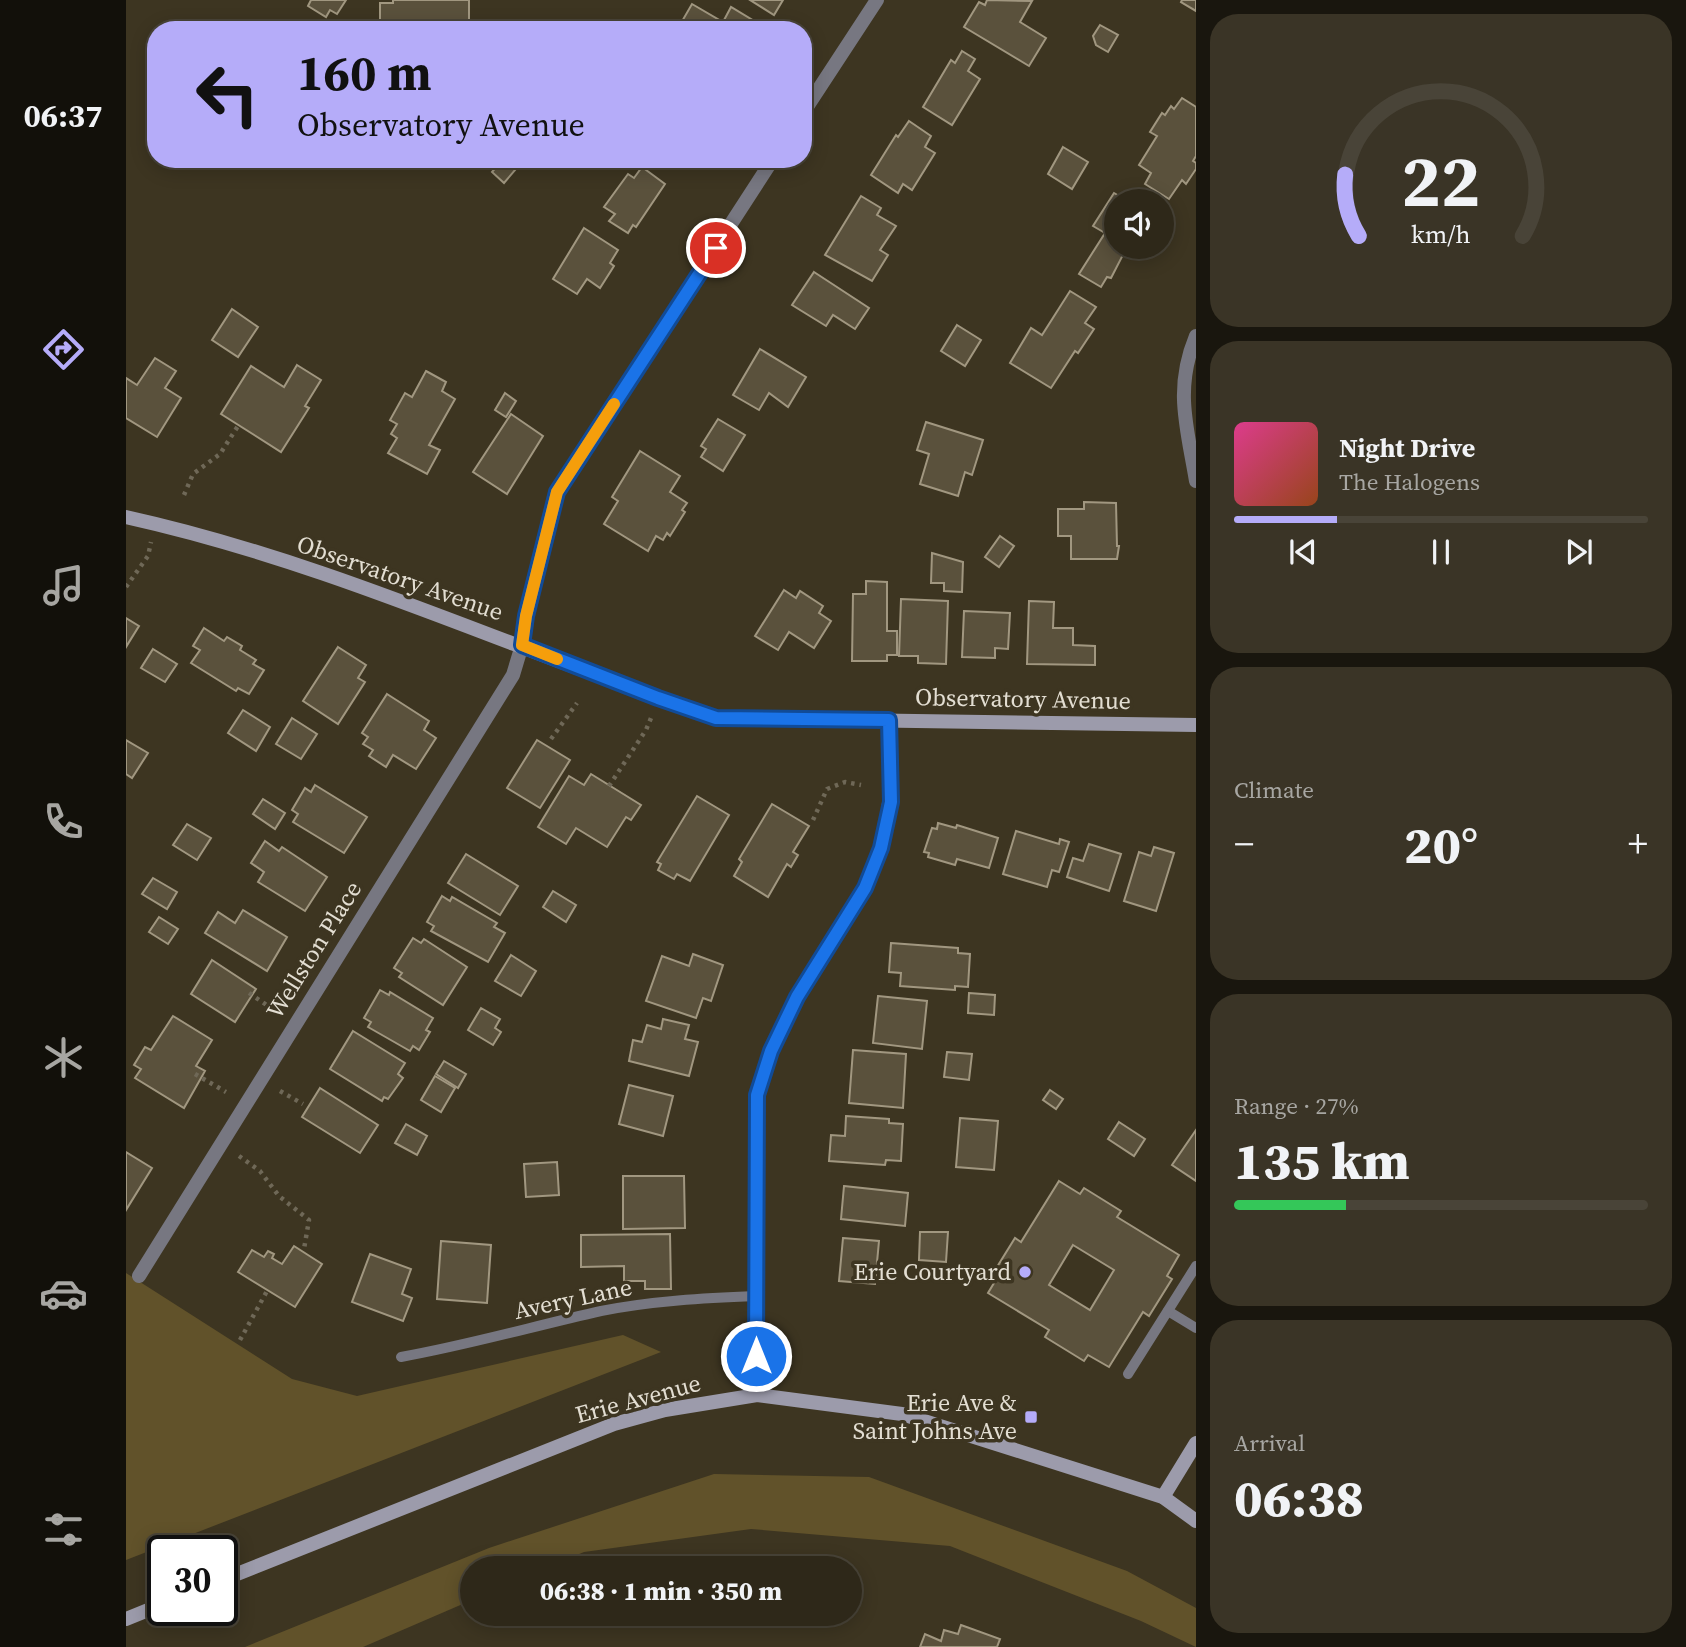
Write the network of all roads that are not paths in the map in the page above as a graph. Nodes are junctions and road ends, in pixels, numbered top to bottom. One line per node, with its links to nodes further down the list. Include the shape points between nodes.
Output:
1 (877, 0): 2 (street)
2 (812, 99)
3 (767, 168): 7 (street, Wellston Place, via 557,492)
4 (1196, 336): 5 (street, via 1184,380 1184,420)
5 (1196, 481)
6 (126, 517): 7 (street, Observatory Avenue, via 345,580)
7 (522, 645): 8 (street, Observatory Avenue, via 716,718); 11 (street, Wellston Place, via 513,675)
8 (889, 720): 9 (street, Observatory Avenue); 12 (street, via 891,802 881,848 865,888 797,997 771,1051 757,1095)
9 (1196, 725)
10 (1196, 1266): 13 (lane)
11 (139, 1276)
12 (756, 1296): 15 (lane, Avery Lane, via 686,1299 602,1311); 17 (street)
13 (1168, 1311): 14 (lane); 16 (lane)
14 (1196, 1328)
15 (401, 1357)
16 (1128, 1374)
17 (757, 1395): 19 (street, Erie Avenue, via 902,1414); 21 (street, Erie Avenue, via 665,1410 614,1424)
18 (1196, 1443): 19 (street)
19 (1163, 1497): 20 (street, Erie Avenue)
20 (1196, 1521)
21 (238, 1574)
22 (147, 1610): 23 (street)
23 (126, 1619)

